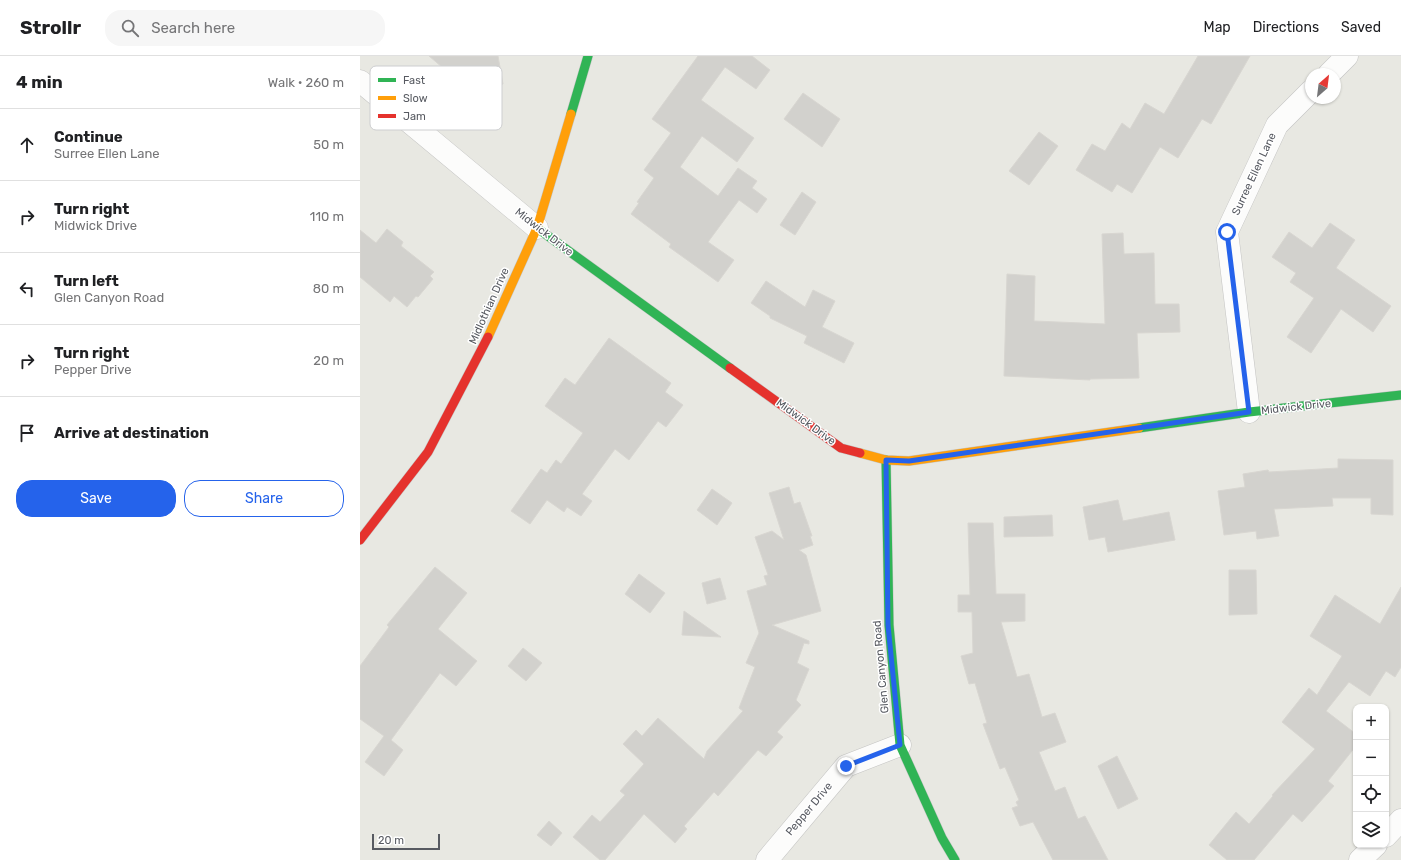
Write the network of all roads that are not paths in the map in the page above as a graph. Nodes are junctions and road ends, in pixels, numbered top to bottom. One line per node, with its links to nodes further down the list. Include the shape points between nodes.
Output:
1 (588, 56): 8 (street, Midlothian Drive)
2 (1347, 56): 3 (street)
3 (1335, 68)
4 (360, 81): 5 (street, Midwick Drive)
5 (370, 89)
6 (1305, 97): 10 (street, Surree Ellen Lane, via 1277,125 1227,232)
7 (419, 130): 8 (street, Midwick Drive)
8 (537, 228): 11 (street, Midwick Drive, via 841,448); 12 (street, Midlothian Drive, via 482,351 428,452)
9 (1401, 395): 10 (street, Midwick Drive)
10 (1249, 412): 11 (street, Midwick Drive, via 909,461)
11 (886, 460): 13 (street, Glen Canyon Road, via 888,625)
12 (360, 540)
13 (900, 745): 17 (street, Pepper Drive, via 846,766); 18 (street, Glen Canyon Road, via 942,838)
14 (1401, 820): 15 (street)
15 (1389, 833)
16 (1373, 848): 19 (street)
17 (767, 860)
18 (955, 860)
19 (1360, 860)

